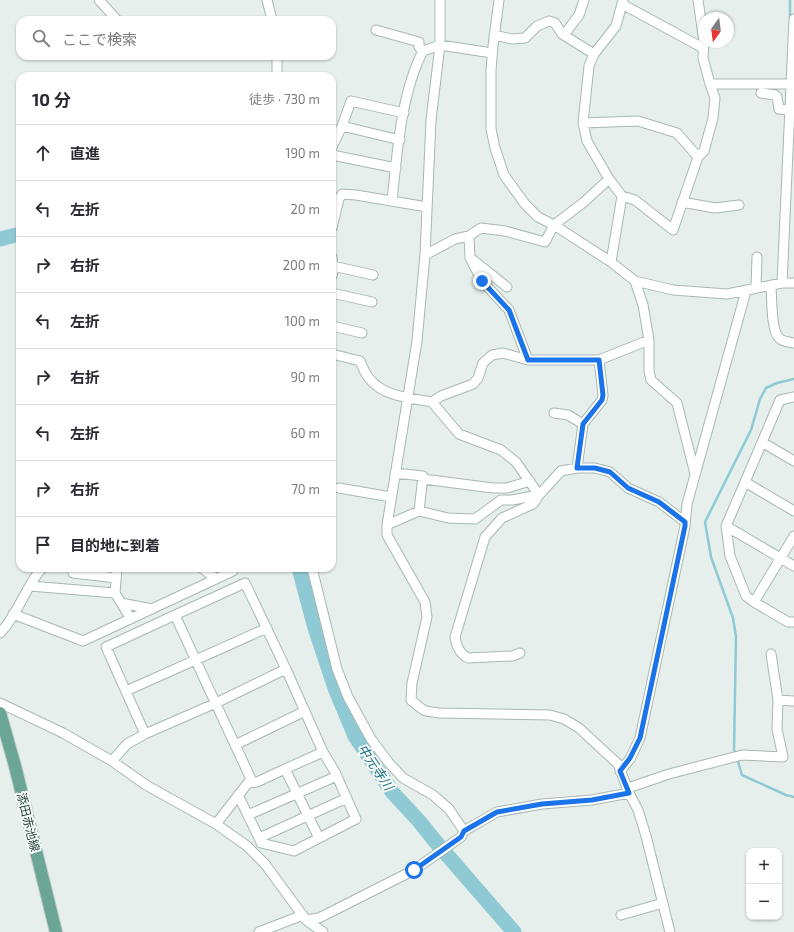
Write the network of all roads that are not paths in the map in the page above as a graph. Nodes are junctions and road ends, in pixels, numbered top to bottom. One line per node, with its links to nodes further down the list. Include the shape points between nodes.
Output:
1 (99, 0): 9 (street)
2 (267, 0): 10 (street)
3 (440, 0): 17 (street)
4 (499, 0): 14 (street)
5 (584, 0): 15 (street, via 579,15)
6 (698, 0): 8 (street)
7 (623, 2): 16 (street); 21 (street, via 616,26)
8 (699, 12)
9 (113, 16)
10 (271, 16)
11 (794, 19): 12 (street)
12 (794, 25): 25 (street)
13 (376, 30): 19 (street, via 418,42)
14 (494, 35): 15 (street, via 512,39 525,38 537,26 549,21 555,23); 20 (street)
15 (564, 35): 21 (street)
16 (698, 45)
17 (440, 46): 19 (street); 20 (street); 41 (street, via 431,120)
18 (703, 48): 24 (street)
19 (423, 50): 28 (street, via 415,66)
20 (492, 53): 44 (street, via 491,129 499,163 504,175 525,204 538,217)
21 (594, 54): 29 (street, via 589,66)
22 (277, 60): 23 (street)
23 (277, 72)
24 (710, 84): 25 (street); 34 (street, via 715,98 712,118 704,151)
25 (790, 84): 27 (street)
26 (761, 93): 27 (street, via 775,95 778,97 779,109)
27 (790, 110): 43 (street)
28 (404, 113): 30 (street, via 351,101); 32 (street)
29 (583, 123): 34 (street, via 638,121 677,133); 36 (street, via 587,141)
30 (342, 126): 31 (street); 32 (street)
31 (336, 139)
32 (400, 140): 35 (street)
33 (336, 157): 35 (street)
34 (698, 158): 39 (street)
35 (396, 168): 38 (street)
36 (609, 179): 37 (street); 44 (street)
37 (622, 196): 39 (street, via 635,200 673,230); 49 (street)
38 (392, 201): 41 (street); 42 (street, via 342,194)
39 (682, 202): 40 (street, via 715,208)
40 (739, 205)
41 (427, 206): 46 (street)
42 (336, 211)
43 (790, 213): 53 (street)
44 (554, 225): 45 (street, via 545,242 489,228 481,228); 49 (street)
45 (469, 236): 46 (street, via 455,239); 48 (street)
46 (425, 255): 68 (street, via 417,341)
47 (757, 257): 57 (street)
48 (470, 258): 56 (street); 66 (street, via 482,281 509,310)
49 (611, 262): 52 (street)
50 (336, 267): 51 (street)
51 (373, 275)
52 (635, 281): 58 (street, via 673,290 727,294); 63 (street, via 644,305)
53 (782, 283): 54 (street); 55 (street)
54 (794, 283)
55 (771, 286): 57 (street); 64 (street, via 774,330 783,341)
56 (507, 287)
57 (756, 288): 58 (street)
58 (746, 291): 77 (street)
59 (336, 294): 60 (street)
60 (372, 302)
61 (336, 327): 62 (street)
62 (362, 333)
63 (650, 340): 67 (street); 77 (street, via 651,380 676,403)
64 (794, 344)
65 (336, 355): 68 (street, via 360,361 368,378 375,385 389,393)
66 (528, 360): 67 (street); 70 (street, via 503,353 492,355 483,363 473,384)
67 (599, 360): 72 (street, via 602,400)
68 (407, 397): 70 (street); 76 (street)
69 (794, 397): 73 (street, via 780,400)
70 (432, 402): 79 (street, via 459,434 501,450 516,462)
71 (554, 413): 72 (street, via 568,415)
72 (583, 424): 75 (street)
73 (762, 442): 74 (street); 80 (street)
74 (794, 461)
75 (577, 468): 82 (street, via 561,471); 86 (street, via 595,468 610,472 628,488 659,502)
76 (395, 473): 78 (street); 83 (street)
77 (695, 474): 86 (street)
78 (423, 478): 79 (street, via 493,488 507,488); 84 (street)
79 (530, 481): 82 (street)
80 (744, 482): 85 (street); 88 (street)
81 (339, 488): 83 (street)
82 (538, 495): 84 (street, via 501,500 475,519 448,518); 113 (street, via 533,504 502,518 485,537 455,637 458,649 468,658 512,656)
83 (391, 497): 87 (street)
84 (419, 511): 87 (street)
85 (794, 511)
86 (685, 522): 129 (street, via 640,738)
87 (387, 525): 129 (street, via 387,535 425,602 428,617 412,683 411,700 424,712 550,715 564,719 579,728 618,764)
88 (726, 526): 90 (street); 103 (street, via 730,556 746,596)
89 (794, 536): 90 (street)
90 (781, 558): 91 (street); 103 (street)
91 (794, 566)
92 (39, 572): 100 (street)
93 (117, 572): 98 (street)
94 (208, 572): 99 (street)
95 (231, 572): 99 (street)
96 (313, 572): 139 (street, via 337,669 348,697 371,739 403,778 421,787 449,809)
97 (73, 573): 98 (street)
98 (116, 578): 102 (street)
99 (218, 578): 101 (street); 105 (street)
100 (30, 586): 102 (street); 106 (street)
101 (226, 592): 107 (street); 110 (street, via 245,583)
102 (115, 593): 104 (street)
103 (754, 602): 109 (street, via 788,622)
104 (121, 603): 105 (street); 108 (street)
105 (152, 609): 108 (street)
106 (14, 614): 108 (street, via 83,641); 111 (street)
107 (174, 615): 112 (street); 115 (street)
108 (129, 619): 112 (street)
109 (794, 622)
110 (267, 628): 115 (street); 116 (street)
111 (0, 633)
112 (136, 633): 117 (street, via 106,647)
113 (520, 653)
114 (771, 654): 118 (street)
115 (196, 660): 117 (street); 121 (street)
116 (286, 669): 121 (street); 122 (street)
117 (126, 691): 124 (street)
118 (778, 700): 119 (street); 132 (street, via 777,729 783,757 742,755 669,774)
119 (794, 701)
120 (0, 703): 127 (street, via 63,733)
121 (216, 703): 124 (street); 125 (street)
122 (305, 711): 125 (street); 126 (street)
123 (0, 713): 146 (main road, 添田赤池線)
124 (145, 734): 127 (street, via 127,744)
125 (235, 745): 131 (street, via 251,779)
126 (323, 752): 128 (street); 130 (street)
127 (112, 761): 138 (street, via 146,785)
128 (285, 769): 131 (street, via 257,782); 133 (street)
129 (620, 771): 132 (street)
130 (337, 776): 133 (street); 135 (street)
131 (248, 783): 134 (street)
132 (628, 791): 139 (street, via 592,800 542,804 497,812); 143 (street, via 638,810)
133 (297, 794): 136 (street); 137 (street)
134 (238, 795): 136 (street); 138 (street)
135 (347, 798): 137 (street); 140 (street, via 356,819)
136 (248, 816): 141 (street)
137 (308, 816): 140 (street); 141 (street)
138 (216, 824): 142 (street)
139 (463, 834): 145 (street, via 414,870 319,918)
140 (319, 838): 141 (street, via 294,851)
141 (260, 841): 142 (street)
142 (255, 854): 145 (street, via 277,879)
143 (663, 903): 144 (street); 149 (street)
144 (621, 915)
145 (304, 917): 147 (street); 148 (street)
146 (56, 932)
147 (259, 932)
148 (322, 932)
149 (670, 932)

